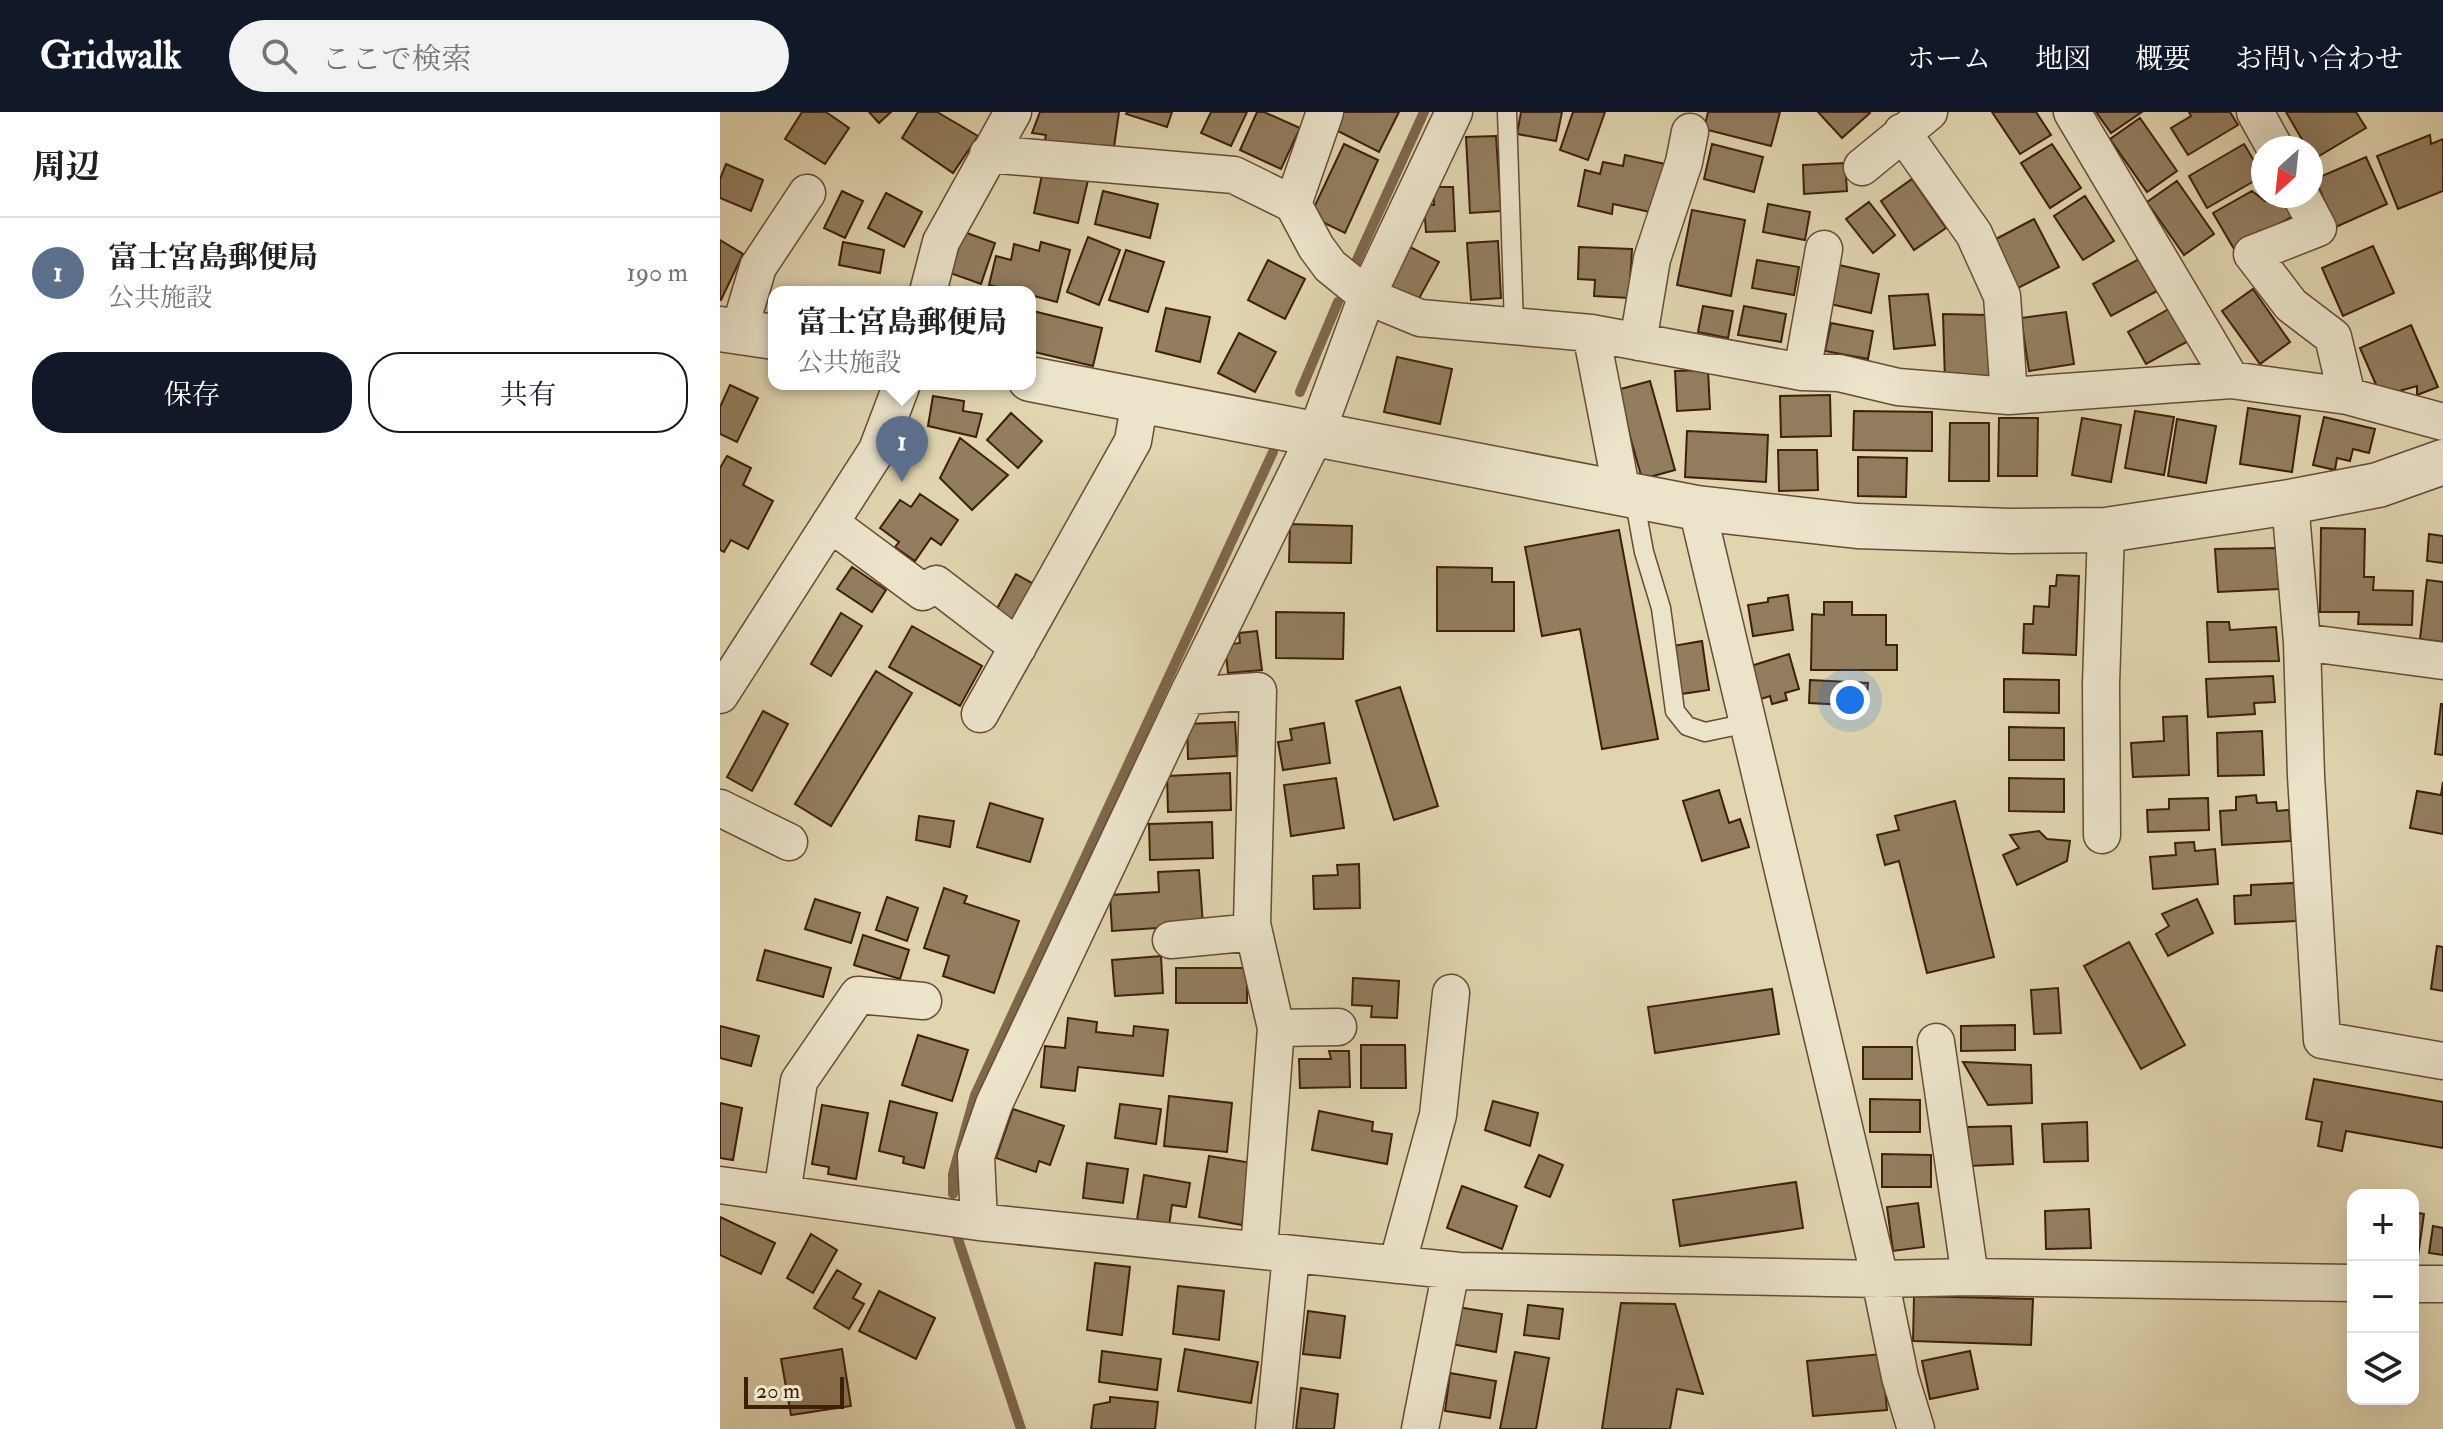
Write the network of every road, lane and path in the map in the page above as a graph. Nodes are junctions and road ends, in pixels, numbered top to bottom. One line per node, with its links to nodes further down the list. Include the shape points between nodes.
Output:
1 (1013, 112): 10 (street)
2 (1325, 112): 13 (street)
3 (1454, 112): 17 (street)
4 (1507, 112): 18 (lane)
5 (2072, 112): 24 (street)
6 (2255, 112): 9 (street)
7 (1915, 122): 11 (street); 26 (street, via 2002,296)
8 (1690, 132): 21 (street, via 1652,259)
9 (2268, 136)
10 (988, 154): 13 (street, via 1234,175); 16 (street, via 941,242)
11 (1862, 167)
12 (807, 193): 19 (street, via 758,267)
13 (1293, 204): 17 (street, via 1330,266)
14 (2307, 208): 27 (street, via 2318,228 2252,254 2291,305 2333,337)
15 (1824, 249): 22 (street)
16 (930, 286)
17 (1367, 296): 18 (street, via 1420,318); 30 (street)
18 (1514, 326): 20 (street)
19 (744, 332)
20 (1591, 333): 21 (street); 32 (street)
21 (1638, 342): 22 (street)
22 (1802, 372): 26 (street)
23 (1036, 380): 28 (street)
24 (2231, 380): 26 (street); 27 (street)
25 (900, 390): 35 (street, via 877,450)
26 (2009, 396)
27 (2347, 396): 29 (street)
28 (1140, 400): 30 (street); 38 (street, via 1133,441)
29 (2443, 422)
30 (1316, 434): 32 (street); 41 (street)
31 (2443, 462): 33 (street, via 2378,485)
32 (1628, 494): 34 (street); 43 (lane, via 1661,608 1675,711 1687,726 1705,732)
33 (2290, 502): 36 (street); 37 (street)
34 (1697, 508): 36 (street, via 1857,526); 43 (street)
35 (830, 523): 38 (street, via 923,592 936,584); 40 (street)
36 (2106, 530): 45 (street)
37 (2302, 642): 39 (street); 54 (street, via 2322,1040)
38 (1018, 647): 42 (street)
39 (2443, 661)
40 (720, 695)
41 (1187, 696): 47 (street, via 1258,691); 57 (street, via 994,1104 976,1156)
42 (980, 714)
43 (1748, 723): 62 (street)
44 (720, 808): 46 (street)
45 (2102, 835)
46 (789, 842)
47 (1254, 932): 48 (street); 52 (street)
48 (1171, 940)
49 (1451, 993): 59 (street, via 1438,1115)
50 (923, 1001): 56 (street, via 858,995 799,1081)
51 (1338, 1027): 52 (street)
52 (1276, 1028): 58 (street)
53 (1936, 1042): 61 (street)
54 (2443, 1061)
55 (720, 1185): 56 (street)
56 (782, 1194): 57 (street)
57 (979, 1222): 58 (street)
58 (1275, 1252): 59 (street); 66 (street)
59 (1397, 1265): 60 (street)
60 (1451, 1270): 62 (street); 67 (street)
61 (1970, 1277): 62 (street); 63 (street)
62 (1880, 1279): 68 (street)
63 (2347, 1283)
64 (2419, 1284): 65 (street)
65 (2443, 1284)
66 (1274, 1429)
67 (1420, 1429)
68 (1916, 1429)

